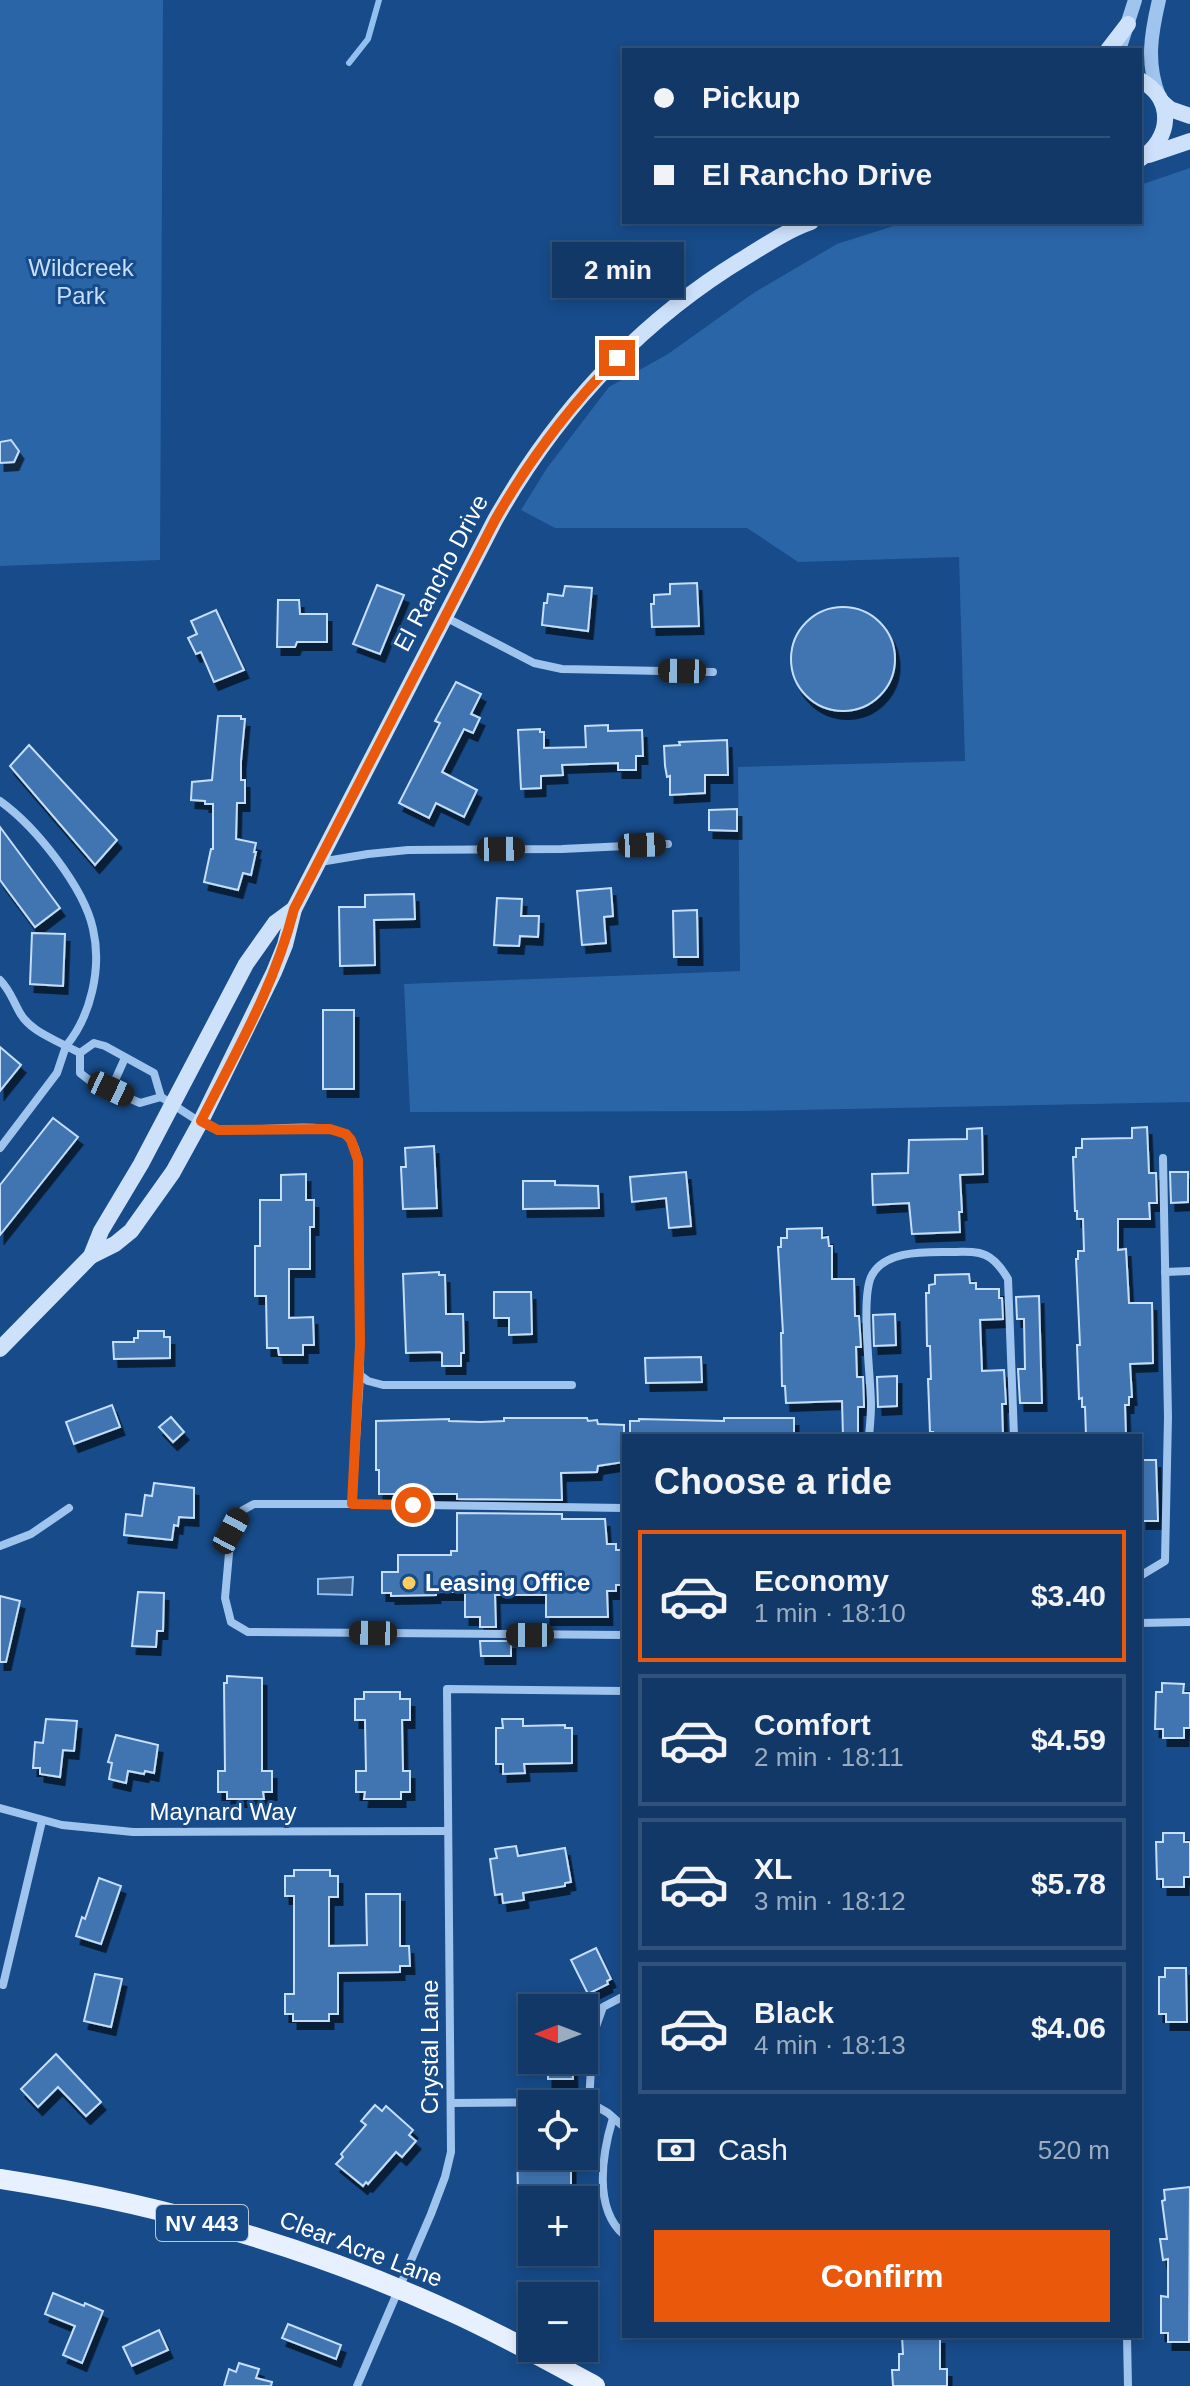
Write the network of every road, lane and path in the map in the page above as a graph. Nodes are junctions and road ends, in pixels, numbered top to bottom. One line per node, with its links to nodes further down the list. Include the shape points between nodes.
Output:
1 (1135, 0): 3 (street)
2 (1159, 0): 7 (street, via 1150,49)
3 (1128, 24): 4 (main road); 5 (street)
4 (1110, 48)
5 (1120, 48)
6 (1142, 82): 7 (main road)
7 (1160, 100): 8 (main road); 10 (main road, via 1165,113 1162,135)
8 (1190, 116)
9 (1190, 141): 11 (main road)
10 (1142, 156)
11 (1142, 157)
12 (805, 224): 13 (main road, El Rancho Drive, via 694,292 588,388 514,487)
13 (444, 617): 14 (street, via 543,666); 17 (main road, El Rancho Drive)
14 (713, 672)
15 (0, 801): 20 (street, via 56,857 94,930 91,995)
16 (668, 844): 17 (street, via 408,850)
17 (319, 862): 18 (main road, El Rancho Drive)
18 (294, 909): 24 (main road, El Rancho Drive, via 275,923 246,964); 25 (main road, El Rancho Drive, via 274,972)
19 (0, 980): 20 (street, via 31,1027)
20 (66, 1046): 21 (street); 26 (street, via 57,1073)
21 (80, 1053): 22 (street, via 94,1043); 23 (street, via 80,1073)
22 (125, 1058): 23 (street); 24 (street, via 154,1073)
23 (111, 1089): 24 (street, via 140,1103)
24 (167, 1100): 25 (street); 28 (main road, El Rancho Drive, via 141,1164)
25 (201, 1121): 28 (main road, El Rancho Drive, via 131,1231); 32 (street, via 218,1130 321,1128 340,1131 351,1140 359,1179)
26 (0, 1148)
27 (1163, 1158): 30 (street)
28 (91, 1256): 31 (main road, El Rancho Drive)
29 (1190, 1271): 30 (street)
30 (1165, 1272): 40 (street, via 1165,1561)
31 (0, 1349)
32 (360, 1375): 33 (street, via 383,1385); 36 (street)
33 (572, 1385)
34 (869, 1434): 35 (street, via 866,1298 872,1275 887,1261 913,1253 978,1252 997,1261 1008,1279)
35 (1014, 1434)
36 (352, 1504): 38 (street); 43 (street, via 254,1504 243,1510 231,1531 225,1598 231,1622 248,1632)
37 (69, 1508): 39 (street, via 31,1534)
38 (622, 1508)
39 (0, 1546)
40 (1142, 1575)
41 (1190, 1622): 42 (street)
42 (1142, 1623)
43 (622, 1635)
44 (622, 1691): 47 (street, Crystal Lane, via 447,1689)
45 (0, 1808): 46 (street, Maynard Way)
46 (42, 1821): 47 (street, Maynard Way, via 133,1832); 48 (street)
47 (448, 1831): 51 (street, Crystal Lane)
48 (3, 1985)
49 (622, 1997): 50 (street, via 603,2007 593,2035)
50 (590, 2090)
51 (451, 2103): 52 (street); 58 (street, Crystal Lane, via 445,2177)
52 (518, 2103)
53 (598, 2106): 54 (street)
54 (613, 2118): 55 (street); 57 (street, via 603,2168 605,2206)
55 (622, 2125)
56 (0, 2179): 58 (main road, Clear Acre Lane / NV 443, via 233,2230)
57 (622, 2233)
58 (398, 2289): 60 (street, Crystal Lane); 61 (main road, Clear Acre Lane / NV 443)
59 (1127, 2338): 62 (street)
60 (357, 2386)
61 (595, 2386)
62 (1128, 2386)

